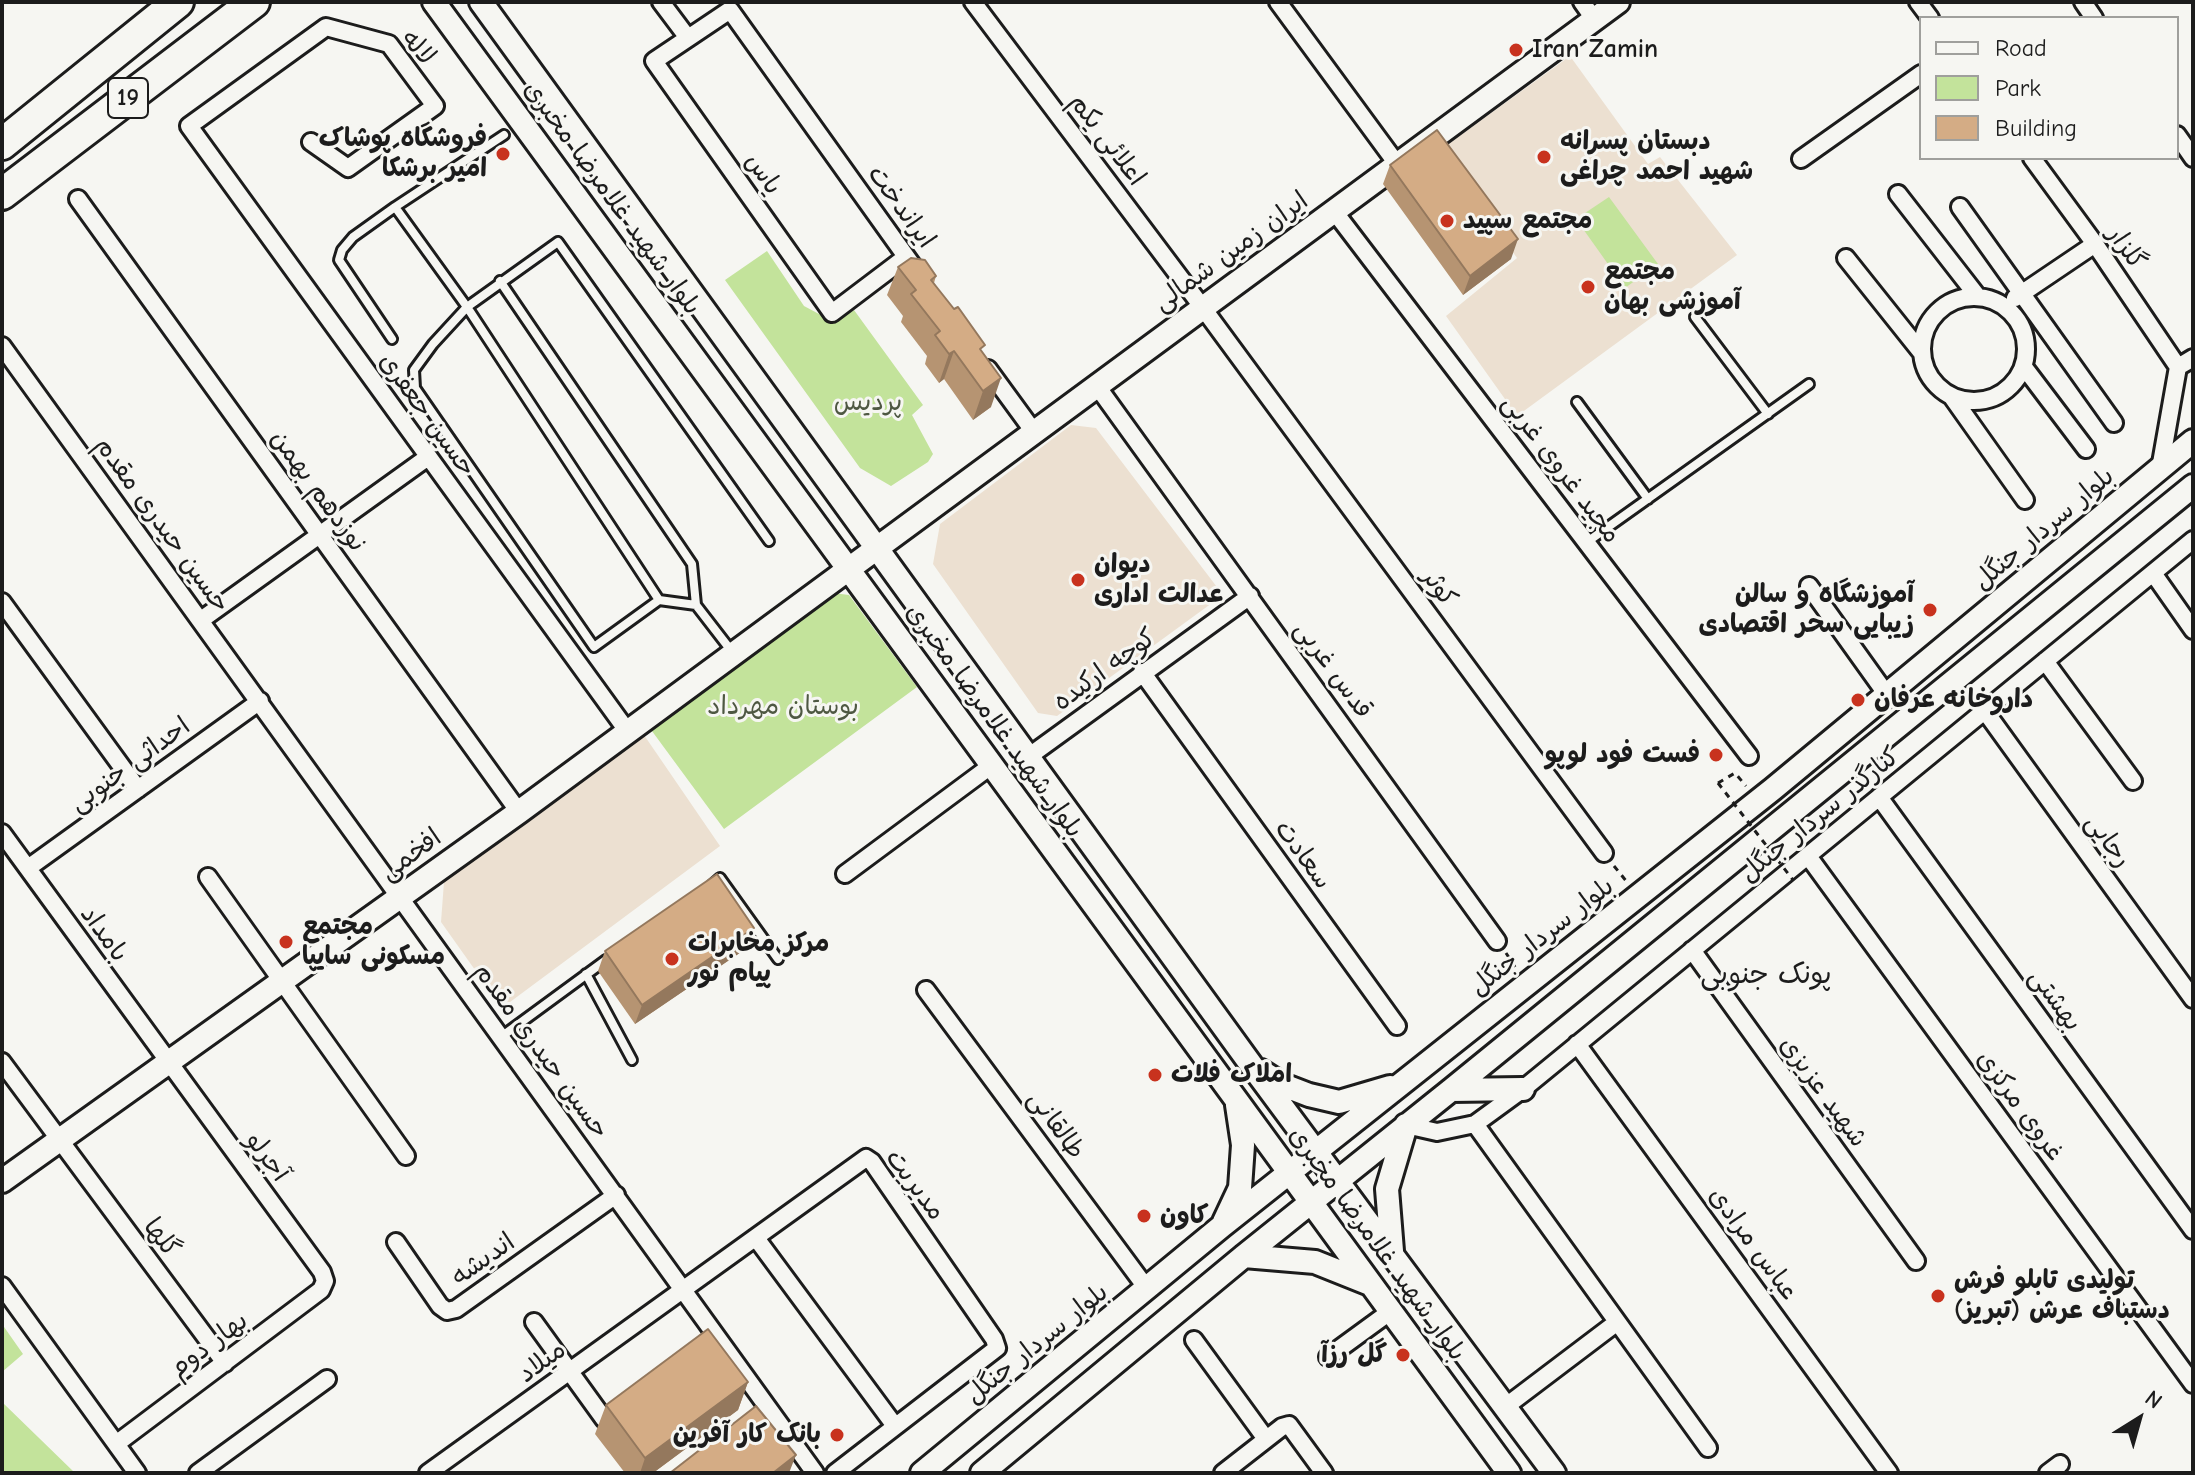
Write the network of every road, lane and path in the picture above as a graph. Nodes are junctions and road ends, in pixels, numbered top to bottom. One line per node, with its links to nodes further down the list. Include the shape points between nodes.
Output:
1 (178, 2): 17 (highway, 19)
2 (254, 2): 22 (highway, 19)
3 (434, 2): 64 (main road, بلوار شهید غلامرضا مخبری)
4 (481, 2): 63 (main road, بلوار شهید غلامرضا مخبری)
5 (661, 2): 11 (street)
6 (973, 2): 37 (street, اعلائی یکم)
7 (1278, 2): 21 (street)
8 (1618, 2): 10 (main road, ایران زمین شمالی)
9 (730, 10): 11 (street, یاس); 29 (street, ایراندخت)
10 (1588, 11): 21 (main road, ایران زمین شمالی)
11 (688, 38): 29 (street, یاس, via 654,61 832,313)
12 (1919, 75): 19 (street)
13 (189, 126): 16 (street, لاله, via 326,27 389,44 435,106 348,168); 54 (street, حسین جعفری)
14 (504, 135): 25 (lane)
15 (2179, 138): 18 (street)
16 (311, 142)
17 (2, 144)
18 (2193, 158)
19 (1801, 159)
20 (2033, 160): 28 (street, گلزار)
21 (1397, 164): 27 (main road, ایران زمین شمالی)
22 (2, 194)
23 (1898, 194): 34 (street)
24 (78, 199): 59 (street, نوزدهم بهمن)
25 (395, 207): 35 (lane); 39 (lane, via 353,237 339,260)
26 (1960, 207): 33 (street)
27 (1334, 211): 37 (main road, ایران زمین شمالی); 62 (street, مجید غروی غربی)
28 (2095, 244): 33 (street); 43 (street, گلزار)
29 (906, 257): 32 (street, ایراندخت)
30 (1846, 258): 41 (street)
31 (500, 281): 35 (lane); 61 (lane, via 558,242); 70 (lane, via 692,564)
32 (930, 289)
33 (2021, 293): 36 (street); 50 (street)
34 (1978, 297): 36 (street); 41 (street, via 1944,305 1923,334)
35 (467, 307): 68 (lane); 68 (lane, via 414,370 415,388 594,647)
36 (2005, 307): 44 (street, via 2024,334)
37 (1203, 308): 46 (main road, ایران زمین شمالی); 89 (street, کوثر)
38 (1695, 317): 49 (lane)
39 (392, 339)
40 (2, 346): 71 (street, حسین حیدری مقدم)
41 (1921, 352): 47 (street, via 1930,379)
42 (982, 361): 51 (street)
43 (2186, 362): 55 (street)
44 (2024, 367): 47 (street, via 2015,382 1986,401); 53 (street)
45 (1809, 384): 49 (lane)
46 (1097, 386): 51 (main road, ایران زمین شمالی); 67 (street, قدس غربی)
47 (1952, 397): 58 (street)
48 (1577, 402): 57 (lane)
49 (1768, 414): 57 (lane)
50 (2114, 423)
51 (1034, 432): 63 (main road, ایران زمین شمالی)
52 (2193, 441): 55 (main road, بلوار سردار جنگل)
53 (2086, 449)
54 (428, 457): 59 (street); 79 (street, حسین جعفری)
55 (2160, 469): 76 (main road, بلوار سردار جنگل)
56 (2193, 486): 116 (main road)
57 (1648, 499): 62 (lane)
58 (2025, 500)
59 (319, 535): 71 (street); 87 (street, نوزدهم بهمن)
60 (2193, 540): 65 (street, کنارگذر سردار جنگل)
61 (769, 541)
62 (1587, 542): 80 (street, مجید غروی غربی)
63 (878, 547): 64 (main road, ایران زمین شمالی); 81 (main road, بلوار شهید غلامرضا مخبری)
64 (848, 569): 73 (main road, افخمی); 82 (main road, بلوار شهید غلامرضا مخبری)
65 (2153, 573): 72 (street); 74 (street, کنارگذر سردار جنگل)
66 (1809, 586): 76 (street)
67 (1250, 596): 75 (street, کوچه ارکیده); 98 (street, قدس غربی)
68 (659, 600): 70 (lane)
69 (2, 602): 85 (street)
70 (696, 605): 73 (lane)
71 (201, 620): 77 (street, حسین حیدری مقدم)
72 (2193, 630)
73 (734, 653): 79 (main road, افخمی)
74 (2045, 661): 78 (street, کنارگذر سردار جنگل); 84 (street)
75 (1142, 672): 81 (street, کوچه ارکیده); 107 (street, سعادت)
76 (1887, 695): 96 (main road, بلوار سردار جنگل)
77 (260, 701): 85 (street, احداثی جنوبی); 97 (street, حسین حیدری مقدم)
78 (1985, 711): 86 (street, کنارگذر سردار جنگل); 106 (street, رجایی)
79 (628, 732): 87 (main road, افخمی)
80 (1749, 756)
81 (1028, 757): 113 (main road, بلوار شهید غلامرضا مخبری)
82 (992, 765): 92 (street); 117 (main road, بلوار شهید غلامرضا مخبری)
83 (1735, 773): 94 (path, bridge, via 1718,783)
84 (2133, 781)
85 (138, 789): 91 (street, احداثی جنوبی)
86 (1879, 797): 90 (street, کنارگذر سردار جنگل); 129 (street, بهشتی)
87 (519, 812): 97 (main road, افخمی)
88 (2, 833): 91 (street, بامداد)
89 (1604, 853): 96 (path)
90 (1808, 856): 99 (street, کنارگذر سردار جنگل); 148 (street, غروی مرکزی)
91 (28, 868): 112 (street, بامداد)
92 (845, 874)
93 (208, 877): 103 (street)
94 (1793, 880)
95 (708, 887): 101 (lane, via 720,878)
96 (1638, 896): 104 (main road, بلوار سردار جنگل)
97 (402, 897): 103 (main road, افخمی); 108 (street, حسین حیدری مقدم)
98 (1497, 941): 104 (path)
99 (1692, 950): 109 (street, کنارگذر سردار جنگل); 134 (street, شهید عزیزی)
100 (611, 957): 102 (lane)
101 (778, 959)
102 (586, 974): 108 (lane); 110 (lane)
103 (282, 982): 112 (main road, افخمی); 122 (street)
104 (1528, 984): 114 (main road, بلوار سردار جنگل)
105 (926, 990): 139 (street, طالقانی)
106 (2193, 999)
107 (1397, 1026)
108 (500, 1038): 126 (street, حسین حیدری مقدم)
109 (1577, 1044): 115 (street, کنارگذر سردار جنگل); 166 (street, عباس مرادی)
110 (632, 1060)
111 (2, 1062): 120 (street, گلها)
112 (168, 1063): 120 (main road, افخمی); 135 (street, آجرلو)
113 (1252, 1066): 114 (main road, via 1283,1085 1339,1102); 121 (main road, بلوار شهید غلامرضا مخبری)
114 (1403, 1083): 121 (main road, بلوار سردار جنگل)
115 (1523, 1089): 116 (main road); 118 (street, کنارگذر سردار جنگل)
116 (1451, 1090): 119 (main road)
117 (1236, 1099): 123 (main road, بلوار شهید غلامرضا مخبری); 128 (main road, via 1243,1145 1240,1188)
118 (1475, 1124): 119 (street, via 1437,1132); 142 (street)
119 (1406, 1125): 125 (main road); 132 (main road, via 1387,1189)
120 (58, 1141): 124 (main road, افخمی); 145 (street, گلها)
121 (1316, 1151): 123 (main road, بلوار سردار جنگل); 125 (main road, بلوار شهید غلامرضا مخبری)
122 (406, 1156)
123 (1290, 1172): 127 (main road, بلوار شهید غلامرضا مخبری); 128 (main road, بلوار سردار جنگل)
124 (2, 1181)
125 (1338, 1181): 127 (main road); 132 (main road, بلوار شهید غلامرضا مخبری)
126 (616, 1195): 131 (street, اندیشه, via 447,1311); 138 (street, حسین حیدری مقدم)
127 (1312, 1203): 133 (main road); 136 (main road, بلوار شهید غلامرضا مخبری)
128 (1222, 1226): 139 (main road, بلوار سردار جنگل)
129 (2193, 1230)
130 (756, 1238): 138 (street, مدیریت); 151 (street); 151 (street, مدیریت, via 866,1158 872,1162 997,1348)
131 (396, 1242)
132 (1392, 1252): 149 (main road, بلوار شهید غلامرضا مخبری)
133 (1244, 1256): 136 (main road, via 1315,1262); 161 (main road)
134 (1916, 1261)
135 (325, 1281): 145 (street, بهار دوم, via 321,1290)
136 (1372, 1285): 140 (main road, بلوار شهید غلامرضا مخبری)
137 (2, 1286): 153 (street)
138 (683, 1289): 146 (street, میلاد); 158 (street, حسین حیدری مقدم)
139 (1148, 1290): 160 (main road, بلوار سردار جنگل)
140 (1391, 1311): 144 (street); 164 (main road, بلوار شهید غلامرضا مخبری)
141 (534, 1322): 146 (street)
142 (1616, 1323): 149 (street); 154 (street)
143 (1194, 1340): 152 (street)
144 (1328, 1357)
145 (225, 1363): 153 (street, بهار دوم)
146 (570, 1371): 150 (street); 157 (street, میلاد)
147 (327, 1379): 156 (street)
148 (2193, 1384)
149 (1505, 1407): 165 (main road, بلوار شهید غلامرضا مخبری)
150 (604, 1419)
151 (895, 1426): 159 (street)
152 (1266, 1439): 162 (street); 163 (street, via 1289,1425)
153 (116, 1444): 155 (street)
154 (1708, 1448)
155 (137, 1473)
156 (198, 1473)
157 (428, 1473)
158 (815, 1473)
159 (835, 1473)
160 (922, 1473)
161 (982, 1473)
162 (1223, 1473)
163 (1324, 1473)
164 (1509, 1473)
165 (1554, 1473)
166 (1889, 1473)

